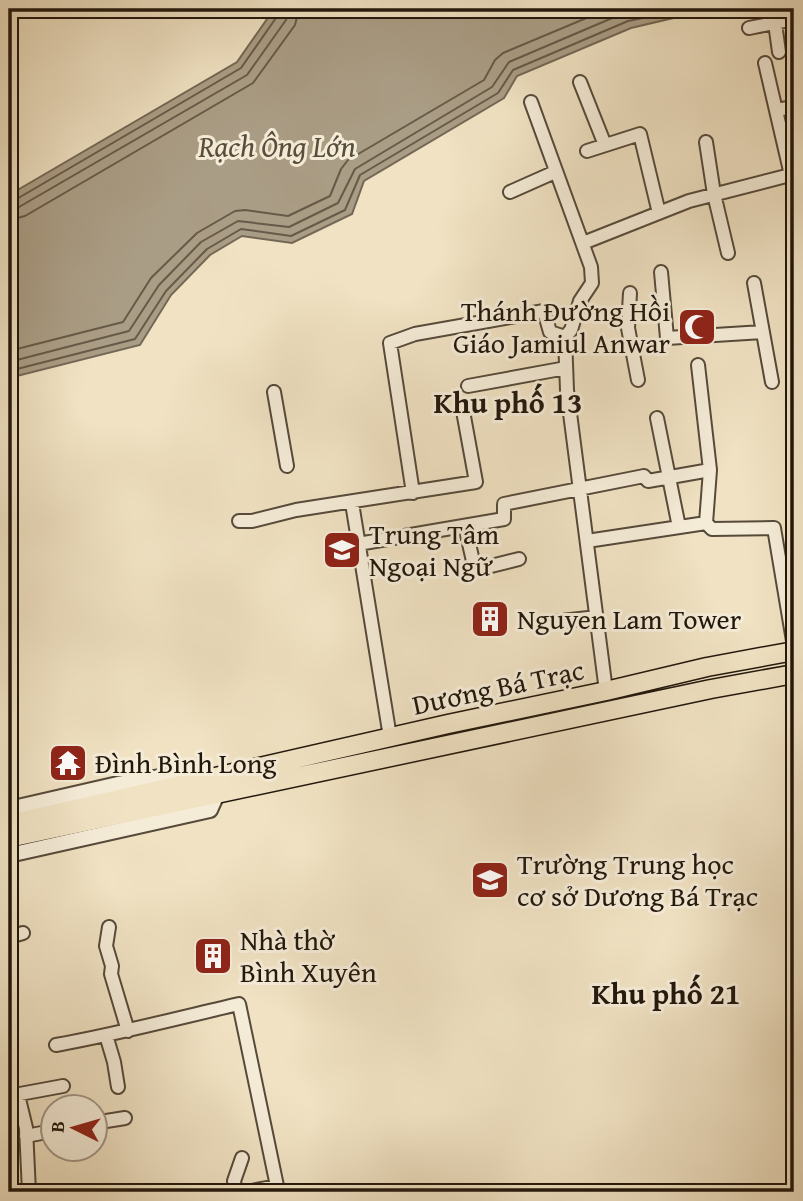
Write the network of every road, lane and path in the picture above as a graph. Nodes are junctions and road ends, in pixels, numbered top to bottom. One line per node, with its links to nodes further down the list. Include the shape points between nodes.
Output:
1 (794, 19): 2 (street)
2 (775, 23): 3 (street); 4 (street)
3 (749, 28)
4 (779, 52)
5 (765, 63): 9 (street)
6 (580, 82): 13 (street)
7 (531, 102): 15 (street)
8 (794, 107): 9 (street)
9 (776, 110): 11 (street)
10 (794, 127): 11 (street)
11 (780, 130): 16 (street)
12 (706, 142): 18 (street)
13 (604, 145): 14 (street); 19 (street, via 640,134)
14 (587, 151)
15 (555, 172): 17 (street); 20 (street)
16 (793, 174): 18 (street)
17 (510, 192)
18 (714, 194): 19 (street); 21 (street)
19 (659, 213): 20 (street)
20 (583, 243): 26 (street, via 592,283)
21 (728, 253)
22 (661, 272): 25 (street, via 667,338)
23 (754, 283): 25 (street)
24 (630, 293): 29 (street, via 628,328)
25 (763, 332): 30 (street)
26 (565, 337): 28 (street); 39 (street, via 550,332 544,312 415,334 390,343)
27 (698, 365): 36 (street)
28 (566, 368): 31 (street); 38 (street)
29 (638, 380)
30 (772, 382)
31 (468, 386)
32 (274, 392): 35 (street)
33 (463, 411): 39 (street, via 476,482)
34 (657, 418): 37 (street)
35 (287, 466)
36 (710, 470): 37 (street); 42 (street)
37 (667, 478): 38 (street, via 648,481 644,476); 44 (street)
38 (580, 488): 43 (street, via 504,504 504,519); 45 (street)
39 (413, 493): 40 (street)
40 (352, 503): 41 (street); 46 (street)
41 (239, 521)
42 (706, 523): 44 (street); 48 (street, via 712,529 774,528)
43 (465, 526): 46 (street); 47 (street, via 475,570)
44 (679, 527): 45 (street)
45 (587, 541): 49 (street)
46 (358, 544): 56 (street)
47 (519, 559)
48 (788, 571): 51 (street)
49 (597, 617): 50 (street); 54 (street)
50 (544, 623)
51 (794, 649): 52 (main road, Dương Bá Trạc)
52 (689, 673): 54 (main road, Dương Bá Trạc); 55 (main road)
53 (794, 674): 55 (main road, Dương Bá Trạc)
54 (606, 691): 56 (main road, Dương Bá Trạc)
55 (691, 693): 57 (main road, Dương Bá Trạc)
56 (390, 737): 57 (main road, Dương Bá Trạc)
57 (209, 787): 58 (street, Dương Bá Trạc, via 198,771); 59 (main road); 60 (main road); 61 (street, Dương Bá Trạc, via 210,810)
58 (9, 809)
59 (9, 824)
60 (9, 838)
61 (9, 855)
62 (109, 926): 65 (street, via 106,946 111,974)
63 (23, 933): 64 (street)
64 (9, 937)
65 (128, 1031): 66 (street); 77 (street, via 239,1004 276,1186)
66 (106, 1035): 67 (street); 69 (street)
67 (56, 1045)
68 (64, 1086): 70 (street)
69 (118, 1087)
70 (13, 1095): 74 (street)
71 (125, 1118): 72 (street)
72 (108, 1121)
73 (38, 1134): 74 (street)
74 (26, 1136): 76 (street)
75 (242, 1158): 77 (street, via 234,1181 235,1188)
76 (29, 1192)
77 (245, 1192)

